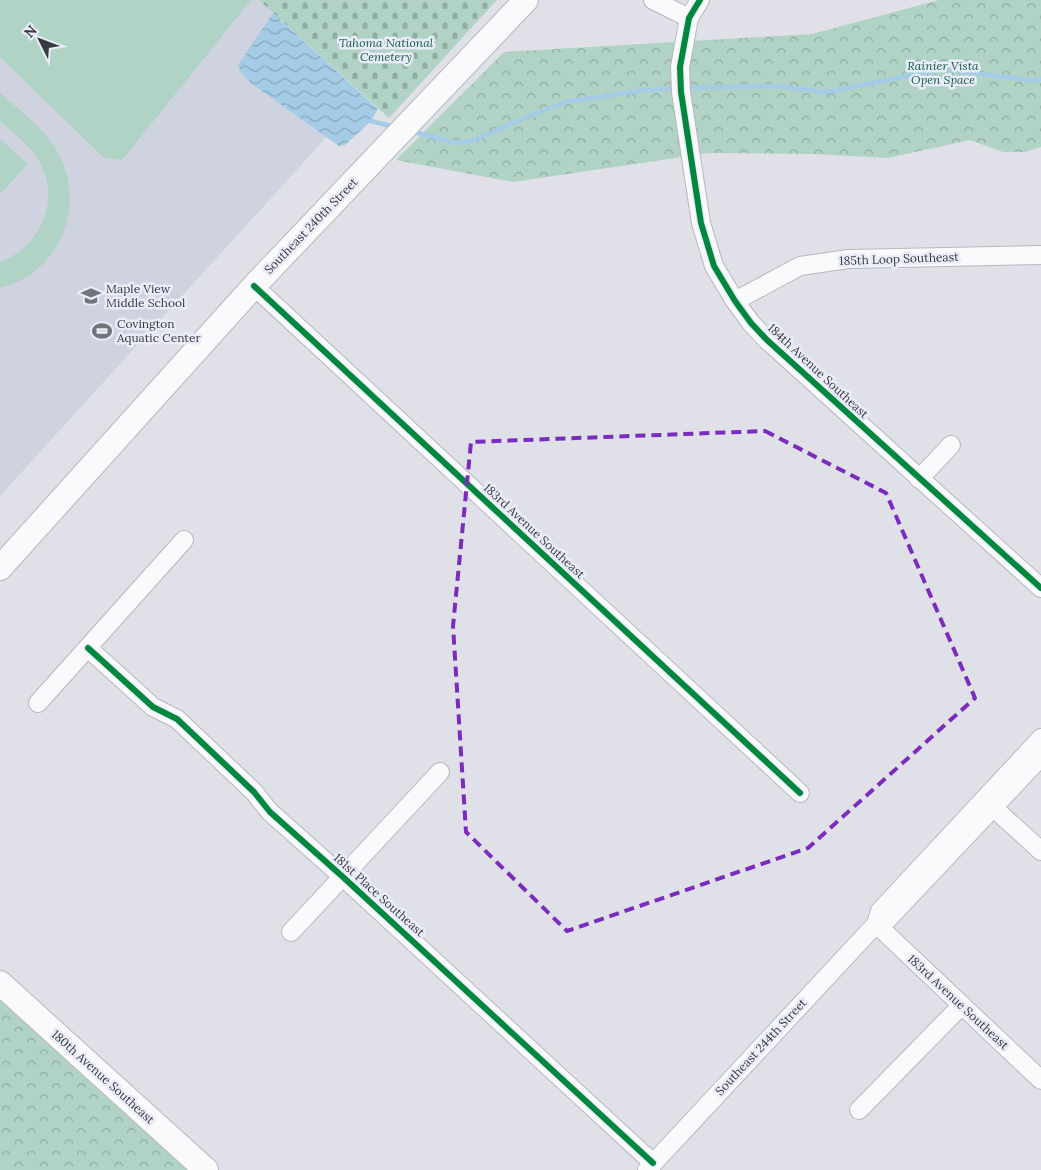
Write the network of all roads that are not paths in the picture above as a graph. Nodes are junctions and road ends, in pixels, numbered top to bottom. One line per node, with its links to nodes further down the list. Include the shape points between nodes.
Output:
1 (526, 0): 6 (main road, Southeast 240th Street)
2 (653, 0): 4 (street)
3 (700, 0): 4 (street)
4 (689, 18): 7 (street, 184th Avenue Southeast, via 680,67 681,92 701,223 714,266)
5 (1041, 255): 7 (street, 185th Loop Southeast, via 848,259 800,266)
6 (254, 286): 11 (main road, Southeast 240th Street); 18 (street, 183rd Avenue Southeast)
7 (735, 301): 9 (street, 184th Avenue Southeast, via 767,340)
8 (951, 445): 9 (street)
9 (919, 479): 12 (street, 184th Avenue Southeast)
10 (184, 540): 13 (street)
11 (0, 568)
12 (1041, 588)
13 (88, 648): 14 (street); 21 (street, 181st Place Southeast, via 153,707 177,719 254,792 270,812)
14 (38, 704)
15 (1041, 738): 19 (street, Southeast 244th Street)
16 (1041, 757): 19 (street, Southeast 244th Street)
17 (440, 772): 21 (street)
18 (800, 793)
19 (989, 803): 20 (street); 22 (street, Southeast 244th Street, via 880,911)
20 (1041, 851)
21 (343, 877): 23 (street); 28 (street, 181st Place Southeast)
22 (876, 924): 25 (street, 183rd Avenue Southeast); 28 (street, Southeast 244th Street)
23 (291, 932)
24 (0, 983): 29 (main road, 180th Avenue Southeast)
25 (962, 1005): 26 (street, 183rd Avenue Southeast); 27 (street)
26 (1041, 1080)
27 (859, 1110)
28 (650, 1166)
29 (206, 1170)

